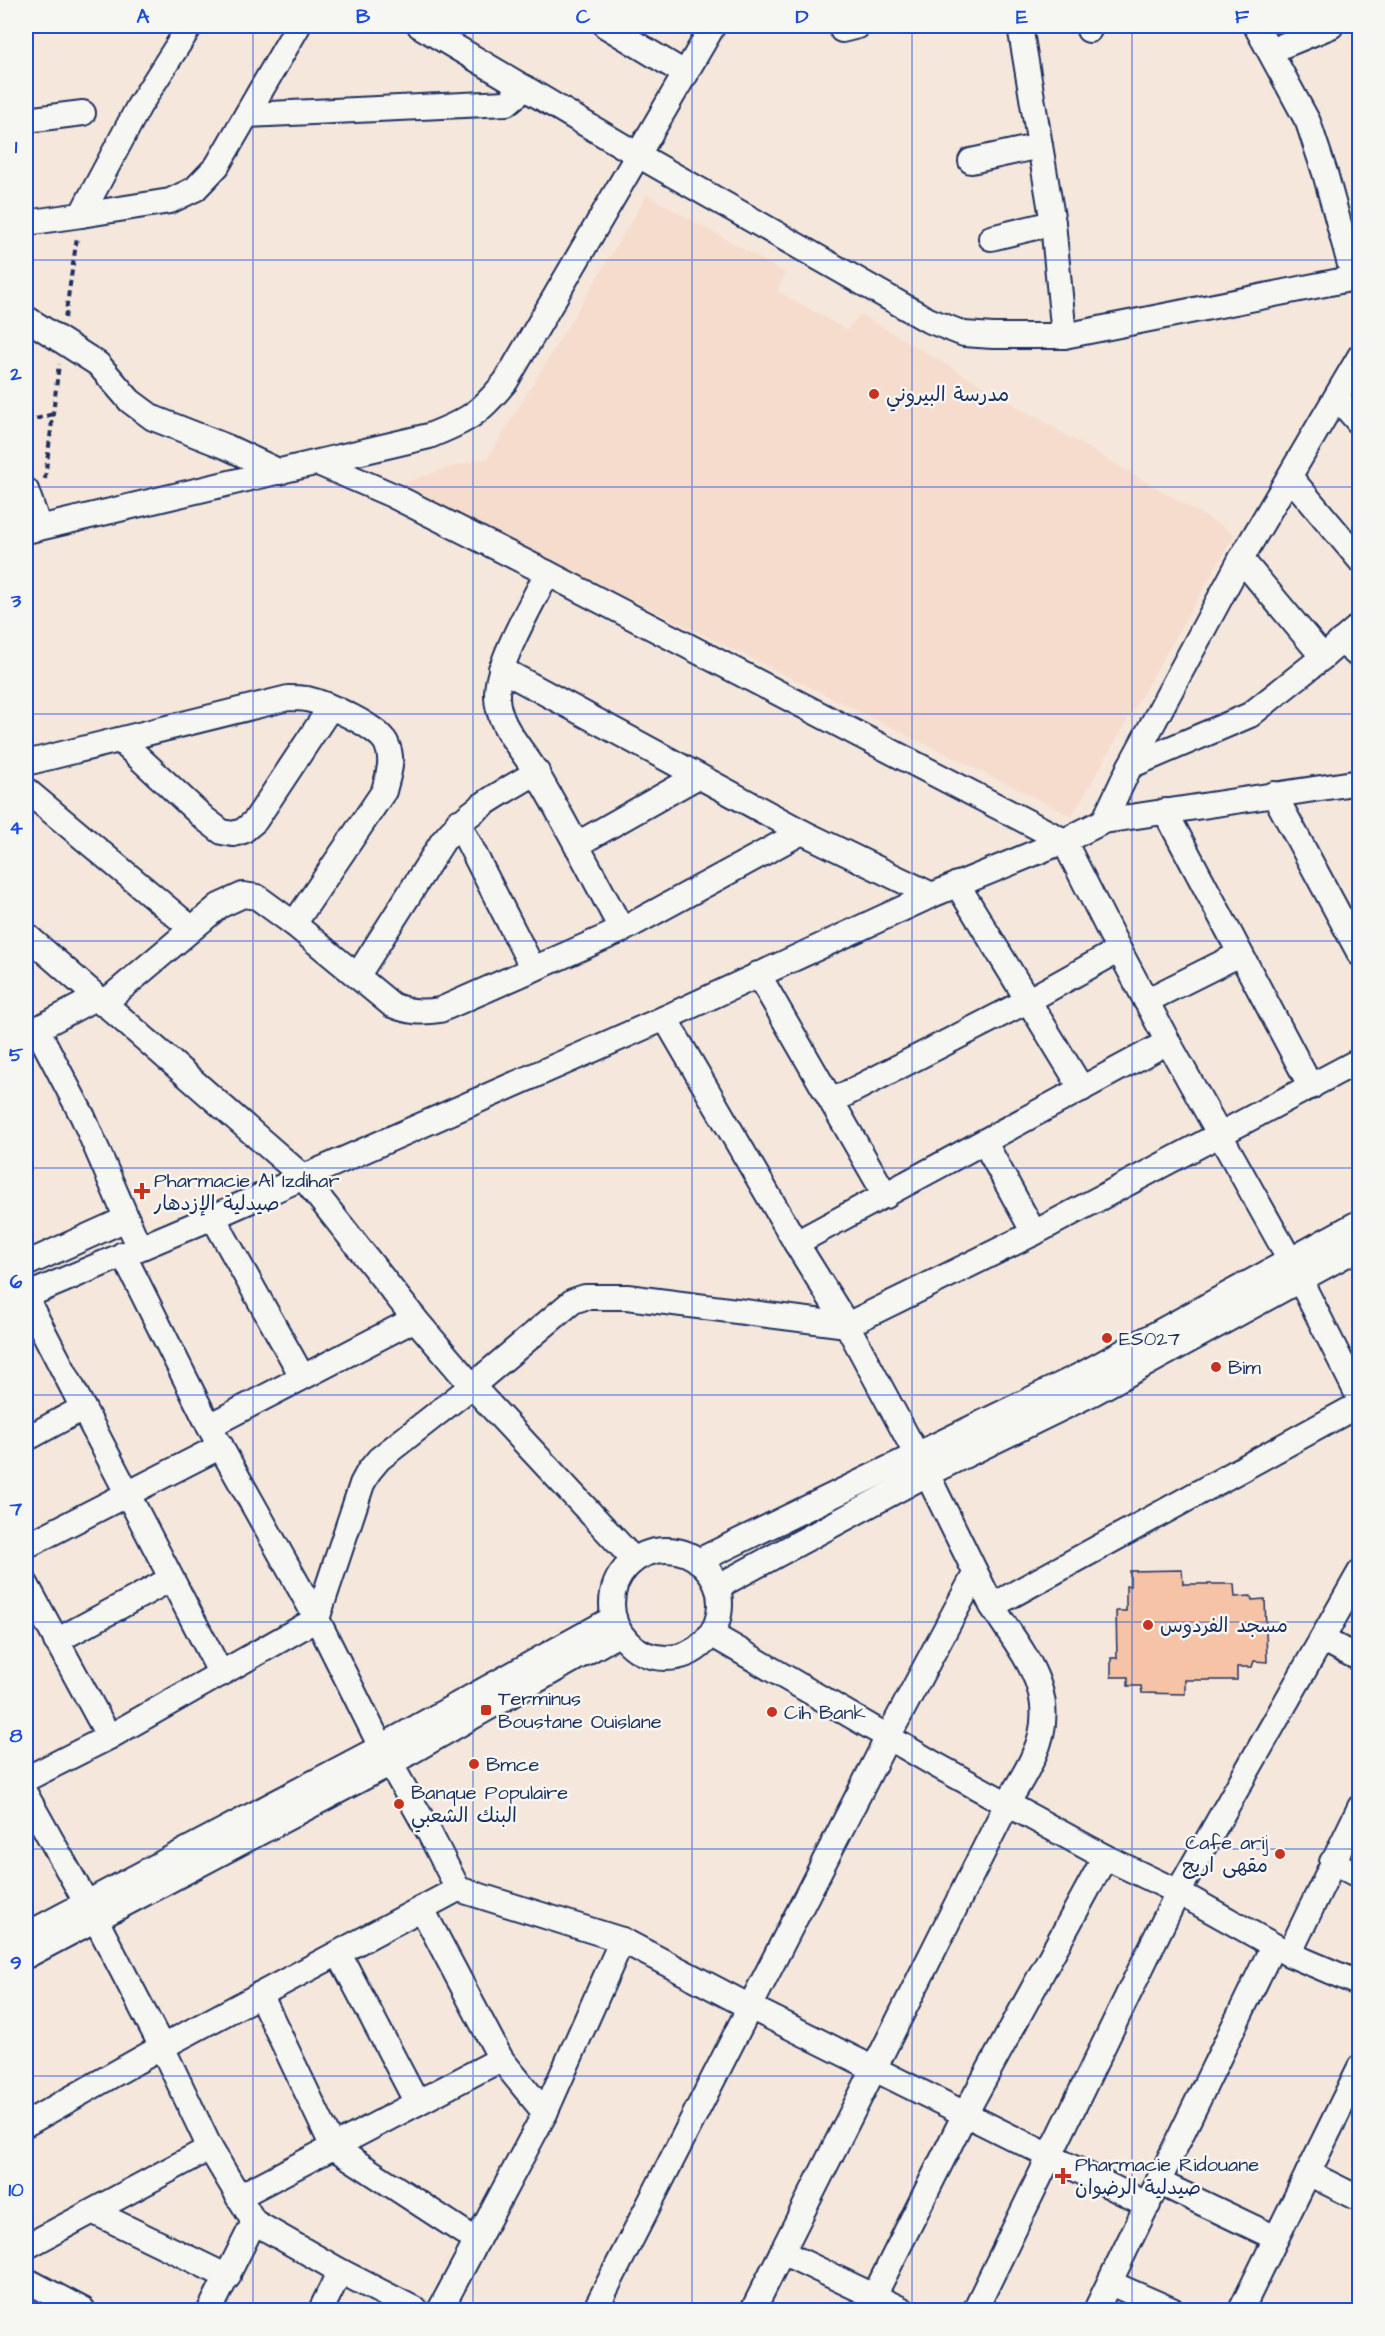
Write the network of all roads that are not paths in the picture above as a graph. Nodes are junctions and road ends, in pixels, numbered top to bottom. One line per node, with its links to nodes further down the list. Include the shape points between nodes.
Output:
1 (190, 26): 18 (street, via 139,106)
2 (298, 26): 13 (street)
3 (420, 26): 11 (street)
4 (606, 26): 10 (street)
5 (713, 26): 10 (street)
6 (1020, 26): 15 (street)
7 (1256, 26): 9 (street)
8 (1331, 26): 9 (street)
9 (1270, 51): 22 (street, via 1308,122)
10 (686, 74): 16 (street)
11 (525, 88): 13 (street, via 507,103); 16 (street)
12 (83, 113): 14 (street)
13 (247, 115): 18 (street, via 217,166 195,189 170,201)
14 (26, 120)
15 (1040, 146): 17 (street); 20 (street)
16 (638, 155): 24 (street, via 928,320 964,334); 28 (street, via 506,381 484,408 429,436)
17 (971, 161)
18 (81, 215): 19 (street)
19 (26, 223)
20 (1053, 224): 21 (street); 24 (street)
21 (991, 238)
22 (1357, 278): 24 (street)
23 (26, 318): 29 (street, via 98,364 130,401 153,418)
24 (1064, 336)
25 (1359, 356): 26 (street)
26 (1337, 397): 27 (street); 30 (street)
27 (1359, 424)
28 (318, 463): 29 (street); 35 (street, via 392,495)
29 (280, 472): 32 (street)
30 (1290, 477): 33 (street); 34 (street)
31 (35, 486): 32 (street)
32 (32, 529)
33 (1242, 560): 38 (street); 44 (street)
34 (1359, 560)
35 (547, 573): 40 (street); 54 (street)
36 (1359, 625): 37 (street)
37 (1341, 641): 38 (street); 39 (street)
38 (1323, 657): 44 (street, via 1250,715)
39 (1359, 657)
40 (501, 669): 45 (street, via 497,692 501,719); 46 (street)
41 (330, 708): 42 (street, via 288,698); 42 (street, via 255,821 233,834 205,819); 58 (street, via 376,731 387,742 390,769 384,790)
42 (120, 741): 43 (street)
43 (26, 764)
44 (1130, 766): 51 (street)
45 (537, 772): 52 (street); 55 (street)
46 (698, 776): 53 (street); 55 (street)
47 (1359, 782): 49 (street)
48 (26, 790): 59 (street)
49 (1274, 794): 50 (street); 64 (street)
50 (1165, 811): 51 (street); 63 (street)
51 (1104, 821): 54 (street)
52 (458, 822): 65 (street); 67 (street)
53 (802, 832): 57 (street); 60 (street)
54 (1064, 841): 56 (street); 62 (street)
55 (576, 845): 60 (street)
56 (957, 884): 57 (street); 68 (street)
57 (932, 895): 66 (street)
58 (294, 924): 59 (street, via 257,897 243,895 219,906); 67 (street)
59 (191, 928): 69 (street)
60 (622, 930): 65 (street)
61 (26, 935): 69 (street)
62 (1119, 950): 68 (street); 70 (street)
63 (1240, 954): 70 (street); 75 (street)
64 (1359, 954)
65 (533, 969): 67 (street, via 440,1010 422,1013 392,1005)
66 (758, 974): 71 (street); 77 (street)
67 (358, 975)
68 (1029, 1000): 76 (street); 77 (street)
69 (100, 1001): 72 (street); 80 (street)
70 (1146, 1001): 73 (street)
71 (665, 1018): 80 (street); 86 (street)
72 (31, 1031): 83 (street, via 83,1117)
73 (1168, 1042): 76 (street); 78 (street)
74 (1359, 1059): 75 (street)
75 (1311, 1087): 78 (street)
76 (1082, 1089): 79 (street)
77 (832, 1101): 81 (street)
78 (1219, 1134): 85 (street); 90 (street)
79 (984, 1143): 81 (street); 85 (street)
80 (302, 1176): 82 (street); 92 (street)
81 (886, 1196): 86 (street)
82 (213, 1216): 88 (street); 94 (street)
83 (126, 1219): 88 (street); 89 (street)
84 (1359, 1222): 90 (street)
85 (1034, 1233): 93 (street)
86 (796, 1243): 93 (street)
87 (1359, 1247): 90 (street)
88 (131, 1251): 91 (street); 99 (street)
89 (26, 1264)
90 (1295, 1270): 96 (street); 101 (street, via 1094,1393)
91 (26, 1297): 98 (street)
92 (416, 1319): 94 (street); 95 (street)
93 (848, 1325): 95 (street, via 627,1297 585,1298 560,1310); 101 (street)
94 (303, 1376): 99 (street)
95 (472, 1386): 104 (street); 112 (street, via 369,1470)
96 (1359, 1399)
97 (1359, 1404): 111 (street)
98 (83, 1408): 100 (street); 102 (street)
99 (215, 1436): 102 (street); 112 (street)
100 (26, 1439)
101 (922, 1465): 105 (street); 107 (street); 110 (street)
102 (128, 1494): 103 (street); 108 (street)
103 (26, 1546)
104 (634, 1560): 105 (street, via 666,1550 683,1552); 113 (street, via 615,1586 612,1602)
105 (698, 1560): 110 (street)
106 (1359, 1572): 115 (street)
107 (975, 1574): 111 (street); 120 (street)
108 (171, 1579): 116 (street); 118 (street)
109 (26, 1584): 116 (street)
110 (717, 1587): 114 (street, via 718,1619)
111 (992, 1606): 124 (street, via 1038,1679 1045,1712 1035,1754)
112 (317, 1619): 118 (street); 121 (street)
113 (617, 1625): 114 (street, via 632,1646 665,1658 699,1647); 121 (street)
114 (711, 1634): 120 (street)
115 (1322, 1639): 117 (street); 130 (street)
116 (56, 1641): 119 (street)
117 (1359, 1659)
118 (220, 1674): 119 (street)
119 (109, 1737): 122 (street)
120 (888, 1737): 124 (street); 140 (street)
121 (386, 1755): 129 (street); 132 (street)
122 (26, 1779)
123 (26, 1795): 132 (street)
124 (1006, 1804): 126 (street); 144 (street)
125 (1359, 1807): 127 (street)
126 (1105, 1857): 130 (street); 147 (street)
127 (1332, 1862): 128 (street); 135 (street)
128 (1359, 1876)
129 (458, 1888): 131 (street); 134 (street)
130 (1178, 1892): 135 (street); 151 (street)
131 (422, 1909): 136 (street); 142 (street)
132 (91, 1911): 133 (street); 137 (street); 141 (street)
133 (26, 1935)
134 (622, 1940): 140 (street); 146 (street)
135 (1281, 1950): 138 (street); 153 (street)
136 (339, 1954): 139 (street); 145 (street)
137 (26, 1956)
138 (1359, 1984)
139 (260, 1994): 141 (street); 149 (street)
140 (750, 2007): 144 (street); 173 (street)
141 (162, 2047): 148 (street); 150 (street)
142 (501, 2059): 145 (street); 146 (street)
143 (1359, 2067): 152 (street)
144 (875, 2069): 147 (street); 162 (street)
145 (417, 2103): 149 (street)
146 (545, 2113): 160 (street)
147 (964, 2114): 151 (street); 167 (street)
148 (26, 2124)
149 (333, 2147): 154 (street); 160 (street)
150 (210, 2148): 154 (street); 157 (street)
151 (1049, 2156): 156 (street); 176 (street)
152 (1308, 2174): 155 (street); 159 (street)
153 (1158, 2182): 156 (street); 159 (street)
154 (238, 2197): 158 (street)
155 (1359, 2199)
156 (1148, 2205): 166 (street)
157 (94, 2212): 161 (street); 164 (street)
158 (254, 2222): 163 (street); 164 (street)
159 (1276, 2238): 179 (street)
160 (477, 2241): 172 (street)
161 (26, 2246)
162 (782, 2252): 167 (street); 174 (street)
163 (340, 2271): 170 (street); 171 (street)
164 (228, 2277): 169 (street)
165 (26, 2280): 168 (street)
166 (1110, 2283): 177 (street); 178 (street)
167 (874, 2296): 175 (street)
168 (83, 2310)
169 (210, 2310)
170 (321, 2310)
171 (416, 2310)
172 (440, 2310)
173 (595, 2310)
174 (753, 2310)
175 (903, 2310)
176 (975, 2310)
177 (1096, 2310)
178 (1172, 2310)
179 (1241, 2310)

